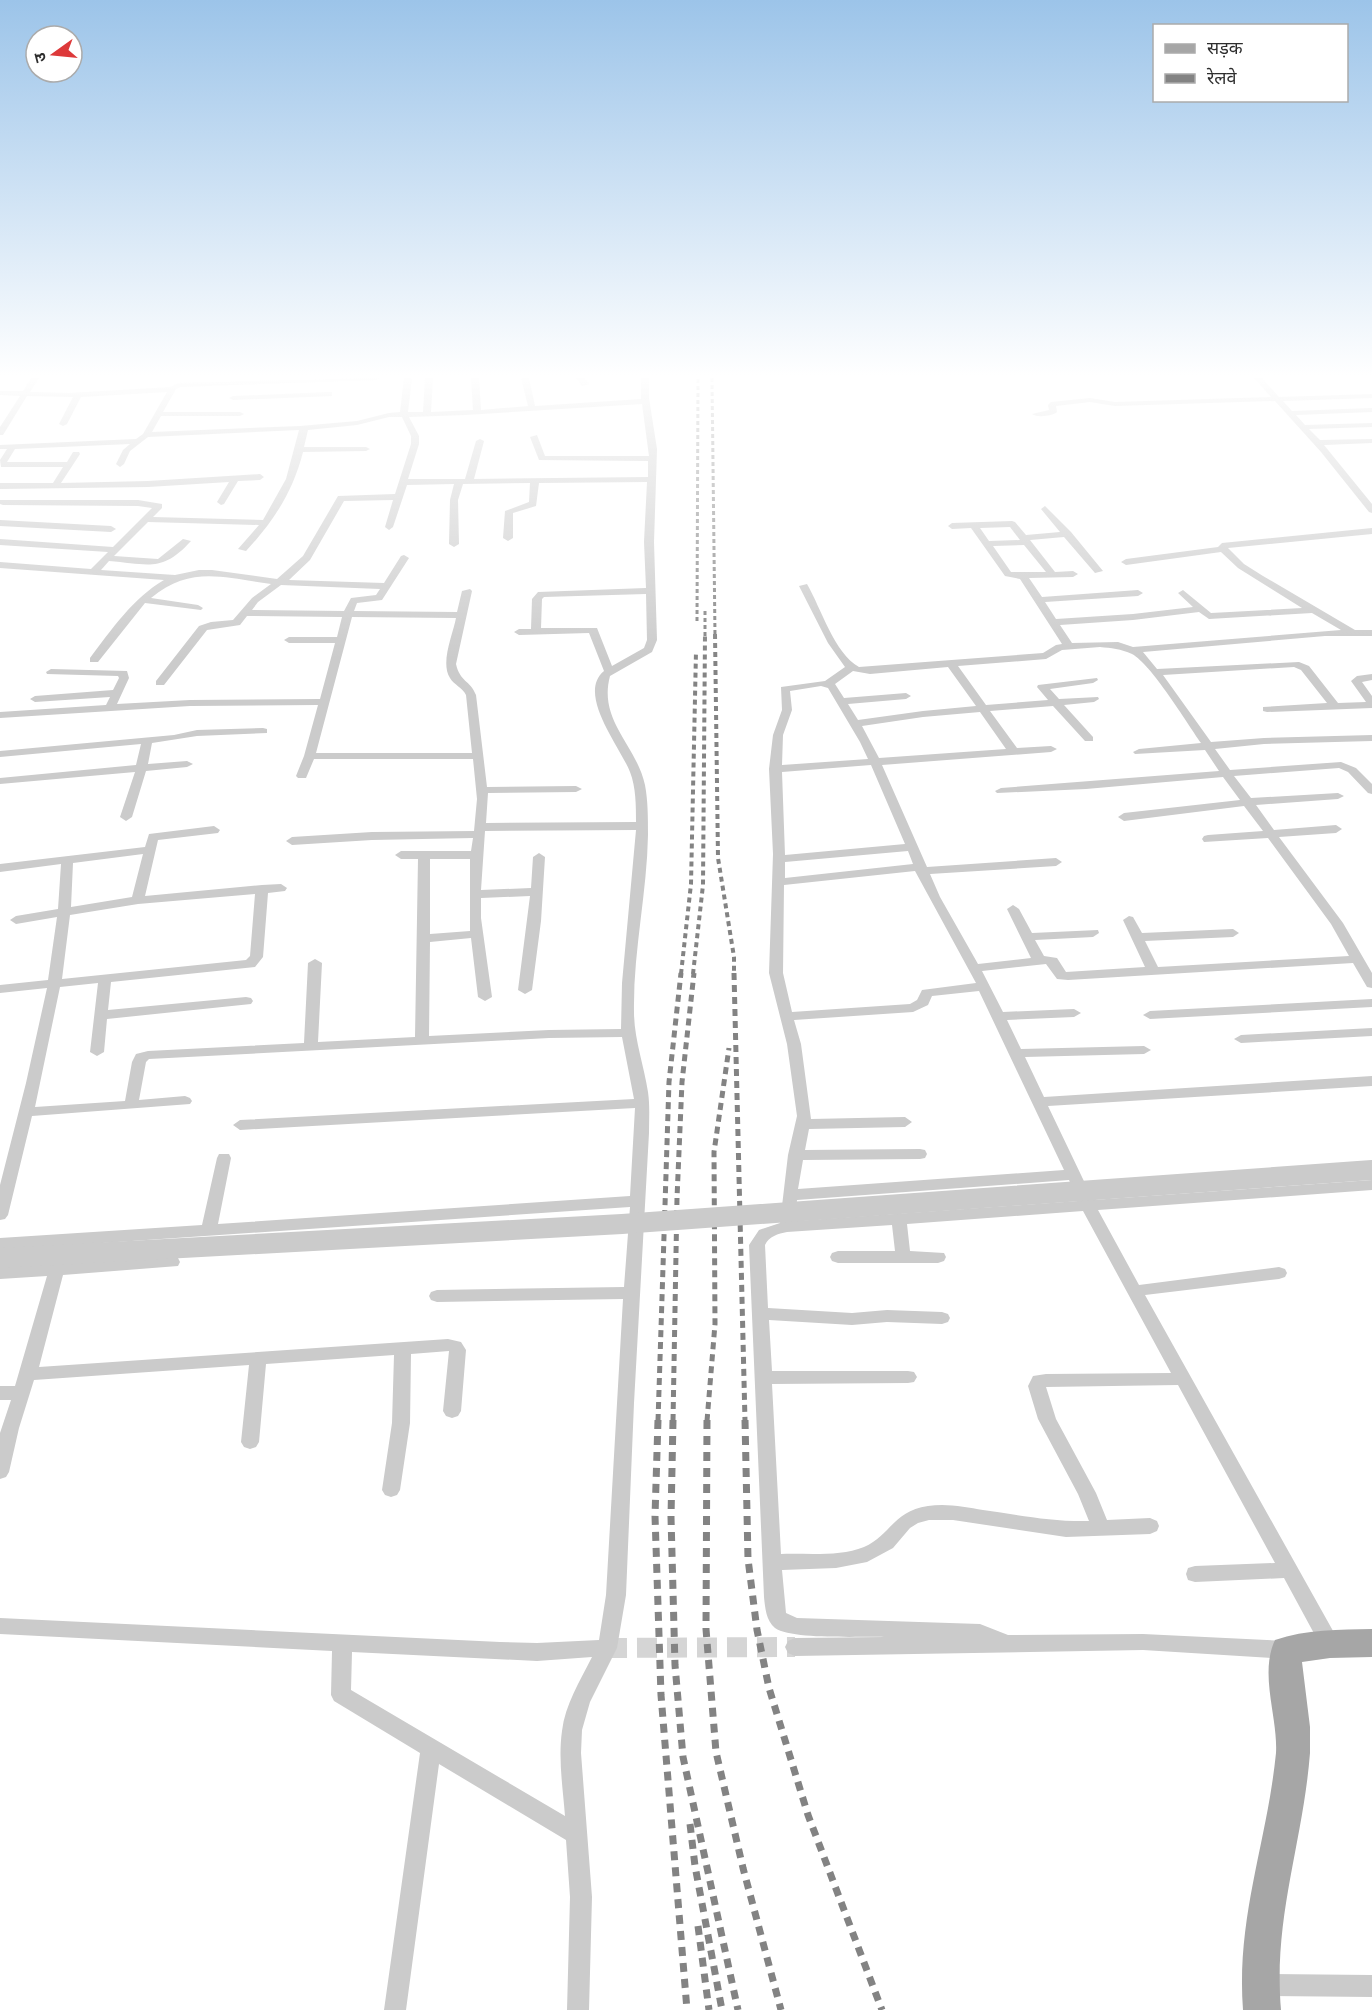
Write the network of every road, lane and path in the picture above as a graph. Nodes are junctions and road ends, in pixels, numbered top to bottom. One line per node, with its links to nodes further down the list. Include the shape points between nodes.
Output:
1 (64, 472): 14 (street)
2 (292, 472): 24 (street, via 281,502)
3 (406, 472): 13 (street)
4 (472, 472): 12 (street)
5 (653, 472): 9 (street)
6 (1343, 472): 17 (street)
7 (260, 477): 8 (street)
8 (235, 478): 14 (street, via 148,484); 19 (street)
9 (653, 479): 10 (street); 54 (street)
10 (535, 480): 12 (street); 31 (street, via 533,504 509,511)
11 (459, 481): 12 (street); 13 (street); 35 (street, via 454,500)
12 (469, 481)
13 (403, 482): 16 (street)
14 (56, 484): 15 (street)
15 (0, 486)
16 (397, 497): 27 (street); 50 (street, via 341,498 307,558)
17 (1367, 499): 21 (street)
18 (3, 502): 22 (street)
19 (221, 502)
20 (1045, 509): 30 (street)
21 (1372, 510)
22 (10, 515): 23 (street, via 157,505); 28 (street)
23 (147, 519): 24 (street); 39 (street)
24 (267, 524): 37 (street)
25 (973, 525): 26 (street); 32 (street, via 1012,524); 36 (street)
26 (952, 526)
27 (389, 527)
28 (111, 529)
29 (1372, 531): 38 (street, via 1230,544)
30 (1068, 534): 32 (street); 45 (street)
31 (508, 538)
32 (1025, 540): 36 (street); 47 (street)
33 (186, 541): 40 (street, via 159,562)
34 (0, 542): 39 (street)
35 (454, 544)
36 (986, 544): 48 (street, via 1008,574)
37 (243, 549)
38 (1222, 549): 42 (street); 61 (street, via 1268,584)
39 (115, 550): 40 (street)
40 (107, 558): 44 (street)
41 (404, 558): 51 (street)
42 (1125, 562)
43 (0, 565): 44 (street)
44 (95, 570): 49 (street)
45 (1098, 571)
46 (1073, 574): 47 (street)
47 (1053, 575): 48 (street)
48 (1023, 576): 58 (street)
49 (176, 578): 50 (street, via 198,573); 57 (street)
50 (279, 582): 51 (street); 62 (street)
51 (386, 586): 63 (street, via 379,598 352,601)
52 (804, 586): 76 (street, via 836,646)
53 (467, 591): 64 (street)
54 (651, 591): 66 (street, via 541,594 537,599); 77 (street, via 651,646 642,655)
55 (1138, 592): 58 (street)
56 (1182, 593): 60 (street)
57 (144, 600): 59 (street); 74 (street)
58 (1039, 600): 65 (street)
59 (198, 608)
60 (1199, 609): 61 (street, via 1214,616); 65 (street)
61 (1314, 610): 68 (street)
62 (245, 613): 63 (street); 82 (street, via 232,625 204,628)
63 (347, 615): 64 (street); 71 (street)
64 (462, 615): 108 (street, via 452,672 471,695)
65 (1053, 622): 72 (street)
66 (536, 631): 67 (street); 77 (street, via 593,630)
67 (519, 632)
68 (1351, 632): 69 (street); 73 (street)
69 (1372, 633)
70 (289, 640): 71 (street)
71 (341, 640): 89 (street)
72 (1070, 646): 73 (street, via 1112,644); 75 (street, via 1056,648 1046,656)
73 (1134, 650): 79 (street)
74 (94, 660)
75 (950, 663): 76 (street, via 870,671); 93 (street)
76 (852, 667): 83 (street)
77 (609, 671): 124 (street, via 603,680 602,710 639,782)
78 (51, 672): 84 (street, via 123,673)
79 (1156, 672): 92 (street, via 1295,664 1305,669); 102 (street)
80 (1372, 677): 91 (street, via 1356,681)
81 (1093, 680): 90 (street, via 1044,685)
82 (160, 683)
83 (828, 684): 88 (street); 112 (street, via 785,689 787,710 777,741)
84 (117, 693): 86 (street); 94 (street)
85 (906, 696): 88 (street)
86 (35, 699)
87 (1094, 699): 90 (street)
88 (842, 701): 97 (street)
89 (325, 702): 94 (street, via 190,703); 107 (street)
90 (1056, 703): 93 (street); 100 (street)
91 (1372, 704): 92 (street)
92 (1335, 706): 95 (street)
93 (984, 708): 97 (street); 104 (street)
94 (110, 709): 96 (street)
95 (1267, 709)
96 (0, 715)
97 (856, 724): 109 (street)
98 (263, 731): 101 (street)
99 (1372, 738): 102 (street)
100 (1089, 740)
101 (147, 741): 106 (street); 111 (street)
102 (1207, 745): 105 (street); 113 (street)
103 (1051, 749): 104 (street)
104 (1014, 752): 109 (street)
105 (1139, 752)
106 (0, 754)
107 (310, 756): 108 (street); 114 (street)
108 (478, 756): 117 (street)
109 (875, 762): 112 (street); 131 (street)
110 (187, 764): 111 (street)
111 (141, 768): 115 (street); 122 (street)
112 (776, 769): 137 (street)
113 (1226, 773): 118 (street); 119 (street, via 1341,765 1352,770); 121 (street)
114 (303, 776)
115 (0, 781)
116 (576, 789): 117 (street)
117 (482, 790): 127 (street)
118 (1001, 791)
119 (1372, 791)
120 (1338, 796): 121 (street)
121 (1248, 802): 123 (street); 128 (street)
122 (126, 817)
123 (1124, 817)
124 (641, 826): 127 (street); 178 (street)
125 (1336, 829): 128 (street)
126 (214, 830): 132 (street, via 157,835 150,840)
127 (480, 830): 130 (street); 135 (street)
128 (1271, 834): 129 (street); 158 (street, via 1337,923)
129 (1208, 839)
130 (292, 841)
131 (911, 847): 137 (street); 141 (street)
132 (148, 850): 138 (street); 147 (street)
133 (401, 855): 134 (street)
134 (424, 855): 135 (street); 157 (street)
135 (477, 855): 146 (street)
136 (539, 857): 145 (street)
137 (779, 859): 142 (street)
138 (67, 860): 140 (street); 149 (street)
139 (1056, 862): 141 (street)
140 (0, 868)
141 (920, 869): 142 (street); 161 (street)
142 (779, 882): 175 (street, via 777,983)
143 (281, 888): 144 (street)
144 (262, 889): 147 (street); 163 (street, via 256,957 250,964)
145 (537, 892): 146 (street); 168 (street)
146 (475, 894): 154 (street)
147 (138, 900): 149 (street)
148 (1013, 909): 155 (street)
149 (65, 913): 150 (street); 164 (street)
150 (16, 920)
151 (1129, 920): 156 (street)
152 (1093, 933): 155 (street)
153 (1233, 933): 156 (street)
154 (477, 934): 157 (street); 169 (street)
155 (1028, 937): 159 (street)
156 (1137, 937): 162 (street)
157 (422, 939): 180 (street)
158 (1357, 959): 162 (street); 165 (street)
159 (1040, 960): 161 (street); 162 (street, via 1052,961 1059,973 1068,976)
160 (315, 963): 181 (street)
161 (974, 968): 166 (street)
162 (1154, 972)
163 (105, 978): 164 (street); 173 (street)
164 (56, 983): 167 (street); 190 (street)
165 (1372, 984)
166 (984, 986): 175 (street, via 927,993 923,1002 912,1008); 176 (street)
167 (0, 989)
168 (525, 990)
169 (485, 997)
170 (246, 1001): 173 (street)
171 (1372, 1003): 174 (street)
172 (1074, 1013): 176 (street)
173 (102, 1015): 183 (street)
174 (1150, 1015)
175 (788, 1016): 192 (street, via 804,1101)
176 (999, 1016): 184 (street)
177 (1372, 1032): 179 (street)
178 (628, 1033): 180 (street); 188 (street)
179 (1241, 1039)
180 (422, 1041): 181 (street)
181 (311, 1046): 189 (street, via 144,1056 139,1062)
182 (1144, 1050): 184 (street)
183 (97, 1052)
184 (1016, 1053): 187 (street)
185 (1372, 1081): 187 (street)
186 (185, 1101): 189 (street)
187 (1039, 1102): 198 (street)
188 (642, 1103): 193 (street); 201 (street)
189 (130, 1105): 190 (street)
190 (25, 1112): 203 (street)
191 (905, 1122): 192 (street)
192 (803, 1124): 195 (street)
193 (240, 1125)
194 (920, 1154): 195 (street)
195 (795, 1155): 200 (street)
196 (224, 1158): 206 (street)
197 (1372, 1170): 211 (street, bridge, via 646,1223)
198 (1072, 1175): 200 (street); 202 (street)
199 (1372, 1185): 202 (street)
200 (790, 1195): 205 (street)
201 (639, 1201): 206 (street); 217 (street)
202 (1088, 1206): 204 (street); 216 (street)
203 (0, 1215)
204 (899, 1219): 205 (street); 208 (street)
205 (788, 1227): 219 (street, via 759,1238)
206 (209, 1230): 207 (street)
207 (0, 1244)
208 (903, 1256): 209 (street); 210 (street)
209 (838, 1257)
210 (938, 1257)
211 (0, 1258)
212 (172, 1262): 213 (street)
213 (56, 1270): 214 (street); 223 (street)
214 (0, 1273)
215 (1279, 1273): 216 (street)
216 (1134, 1291): 226 (street)
217 (633, 1293): 218 (street); 244 (street, via 616,1595)
218 (437, 1296)
219 (759, 1313): 220 (street, via 845,1319); 225 (street)
220 (942, 1318)
221 (403, 1349): 222 (street); 229 (street, via 455,1346 458,1356); 232 (street, via 401,1423)
222 (258, 1358): 223 (street); 230 (street)
223 (27, 1374): 228 (street)
224 (908, 1377): 225 (street)
225 (763, 1378): 235 (street)
226 (1182, 1378): 234 (street, via 1046,1380 1036,1386 1047,1419); 236 (street)
227 (0, 1393): 228 (street)
228 (20, 1393): 231 (street)
229 (452, 1411)
230 (250, 1442)
231 (0, 1472)
232 (391, 1491)
233 (1149, 1526): 234 (street)
234 (1101, 1528): 235 (street, via 1066,1529 929,1513 913,1517 886,1543 867,1554 836,1560)
235 (772, 1562): 240 (street, via 776,1613 785,1625 980,1632)
236 (1290, 1570): 237 (street); 242 (street)
237 (1195, 1574)
238 (0, 1626): 239 (street)
239 (342, 1642): 244 (street, via 537,1652); 246 (street, via 340,1695)
240 (1004, 1643): 243 (street); 245 (street, via 1143,1642)
241 (1372, 1643): 242 (main road)
242 (1330, 1644): 245 (main road)
243 (795, 1647)
244 (607, 1648): 247 (street, via 580,1701 572,1730)
245 (1287, 1650): 249 (main road, via 1284,1668 1293,1728 1291,1768 1260,1943)
246 (431, 1749): 247 (street); 250 (street)
247 (577, 1835): 251 (street, via 582,1934)
248 (1372, 1986): 249 (street)
249 (1260, 1997)
250 (395, 2010)
251 (578, 2010)

